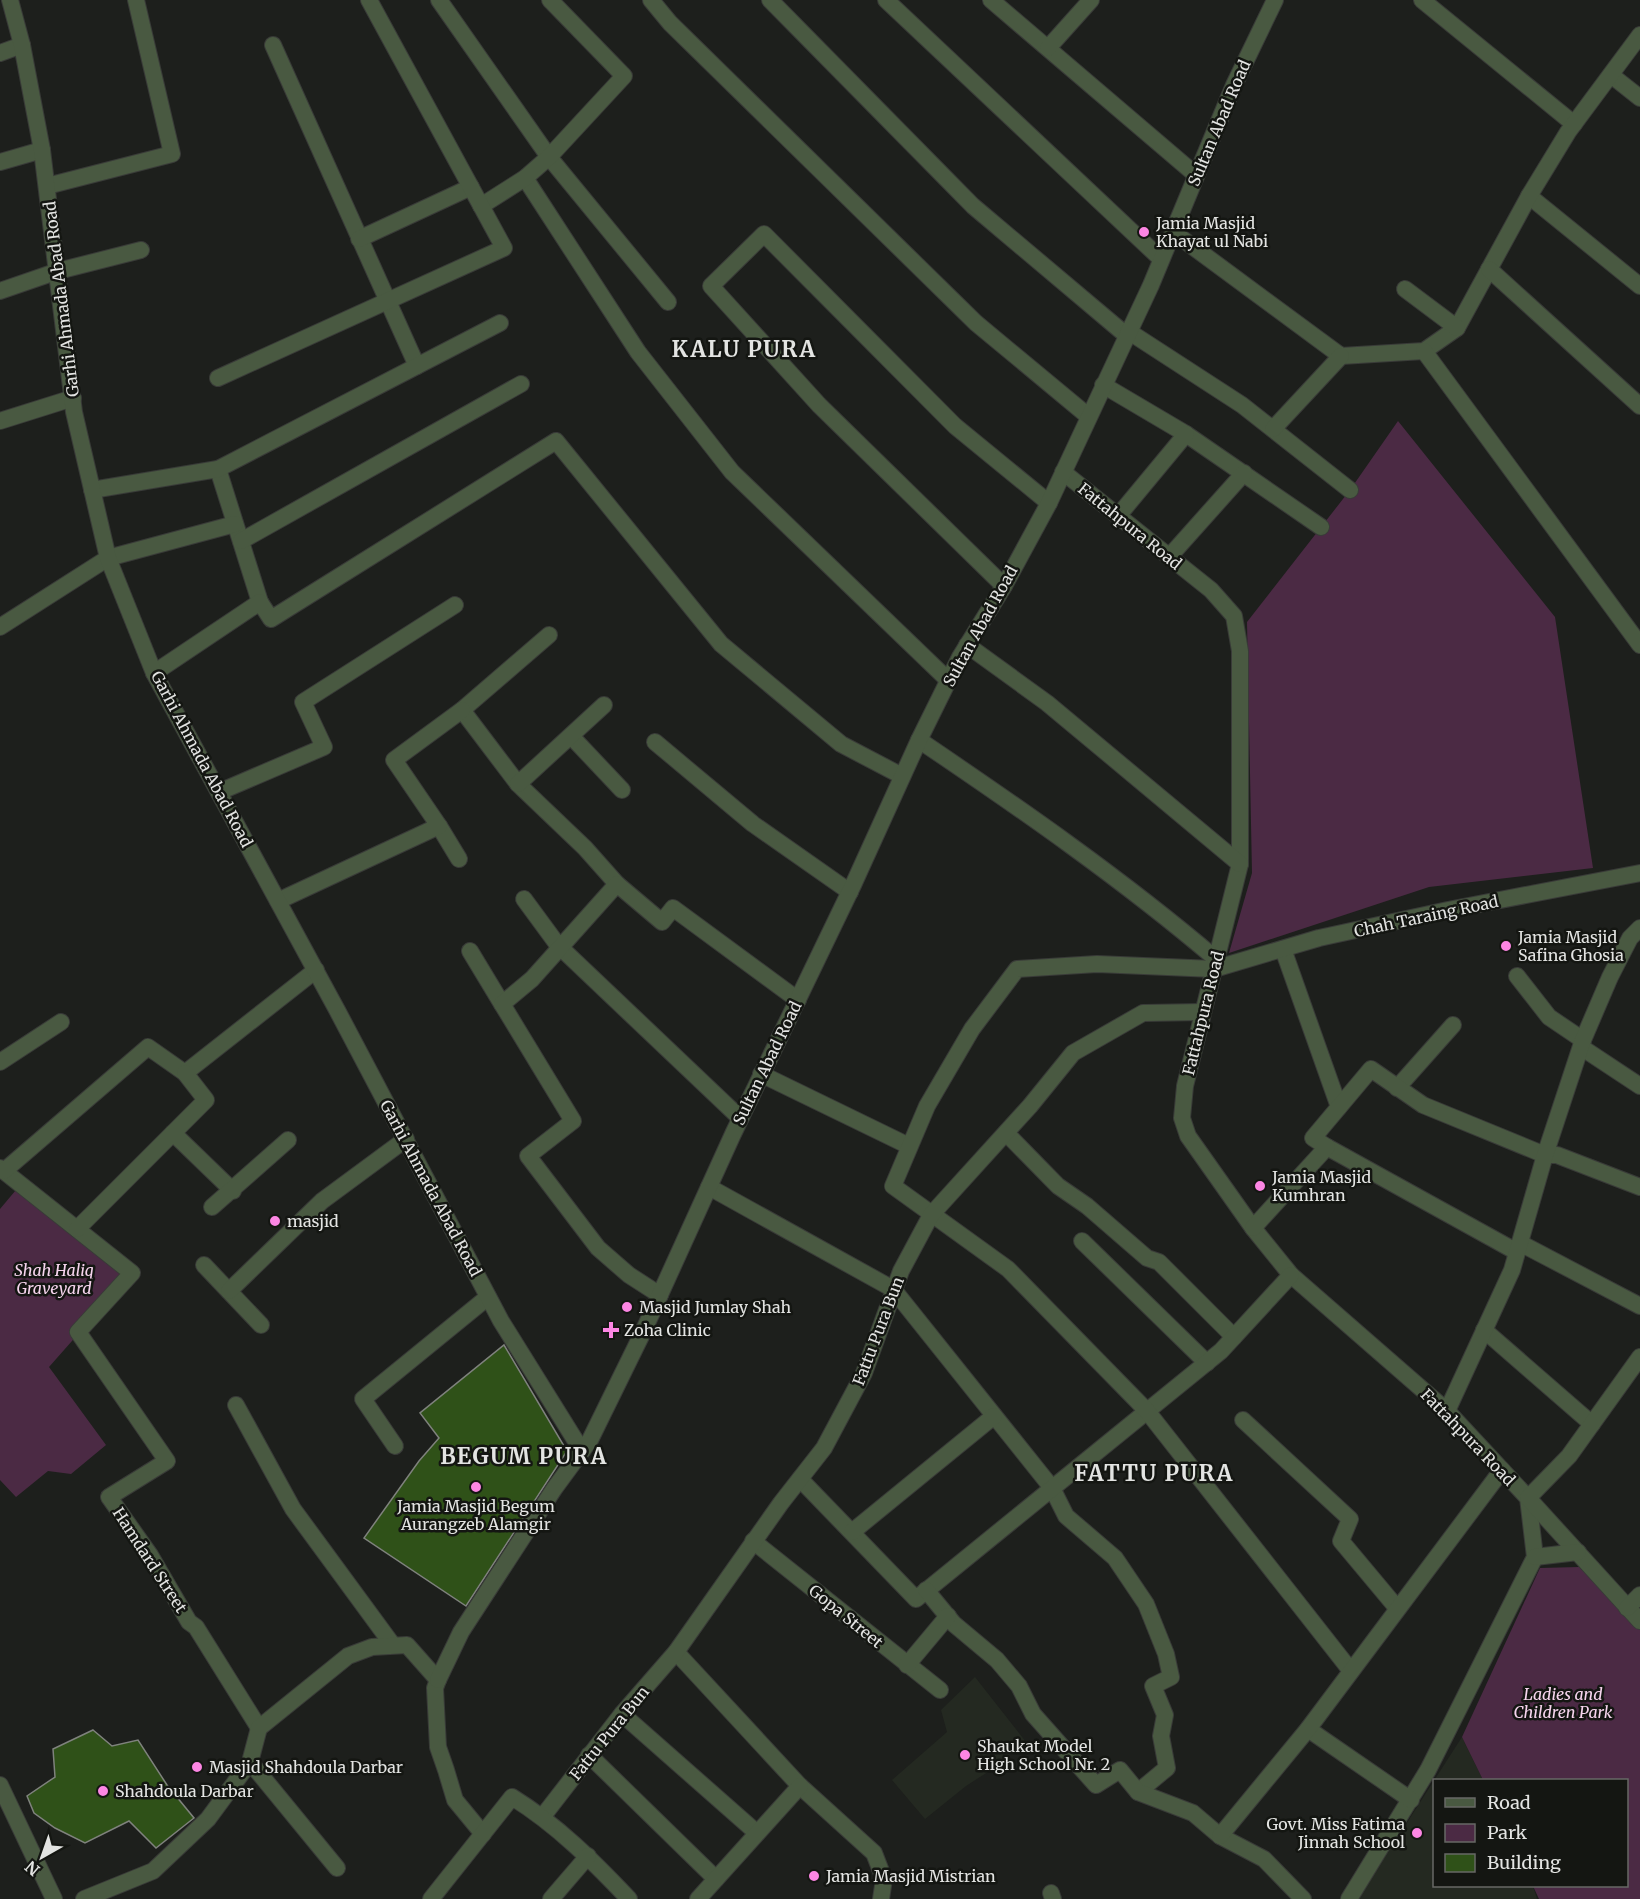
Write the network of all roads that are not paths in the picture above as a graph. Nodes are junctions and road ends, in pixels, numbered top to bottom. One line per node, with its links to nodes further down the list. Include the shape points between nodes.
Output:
1 (10, 0): 14 (street, Garhi Ahmada Abad Road)
2 (136, 0): 26 (street, via 172,154)
3 (369, 0): 27 (street)
4 (439, 0): 22 (street)
5 (550, 0): 22 (street, via 624,76)
6 (651, 0): 52 (street, via 976,323)
7 (770, 0): 43 (street, via 973,206)
8 (886, 0): 33 (street)
9 (1091, 0): 16 (street)
10 (1275, 0): 24 (street, Sultan Abad Road)
11 (1422, 0): 20 (street)
12 (1003, 3): 16 (street)
13 (1640, 35): 18 (street)
14 (22, 45): 17 (street); 21 (street, Garhi Ahmada Abad Road)
15 (273, 45): 31 (street)
16 (1048, 48): 24 (street)
17 (0, 53)
18 (1611, 75): 19 (street); 20 (street)
19 (1640, 98)
20 (1574, 124): 28 (street)
21 (42, 150): 23 (street); 26 (street, Garhi Ahmada Abad Road)
22 (549, 158): 25 (street); 40 (street)
23 (0, 162)
24 (1196, 175): 30 (street, Sultan Abad Road)
25 (525, 178): 29 (street); 76 (street, via 638,352 732,472)
26 (47, 186): 35 (street, Garhi Ahmada Abad Road)
27 (471, 187): 29 (street); 31 (street)
28 (1529, 196): 34 (street); 36 (street)
29 (481, 206): 39 (street, via 504,248)
30 (1173, 232): 33 (street, Sultan Abad Road); 45 (street)
31 (359, 239): 39 (street)
32 (141, 250): 35 (street)
33 (1161, 259): 43 (street, Sultan Abad Road)
34 (1489, 269): 42 (street); 51 (street)
35 (58, 271): 38 (street); 50 (street, Garhi Ahmada Abad Road)
36 (1640, 286)
37 (1405, 289): 42 (street)
38 (0, 291)
39 (387, 301): 46 (street); 47 (street)
40 (668, 302)
41 (500, 323): 46 (street)
42 (1457, 328): 44 (street)
43 (1127, 333): 49 (street, Sultan Abad Road); 54 (street, via 1242,405)
44 (1424, 351): 45 (street); 74 (street)
45 (1341, 356): 54 (street)
46 (417, 366): 56 (street)
47 (218, 378)
48 (521, 384): 65 (street)
49 (1102, 385): 52 (street, Sultan Abad Road); 55 (street)
50 (73, 398): 53 (street); 59 (street, Garhi Ahmada Abad Road)
51 (1640, 406)
52 (1088, 416): 57 (street, Sultan Abad Road)
53 (0, 421)
54 (1273, 429): 60 (street)
55 (1185, 434): 58 (street); 62 (street)
56 (218, 469): 59 (street); 63 (street)
57 (1063, 472): 61 (street, Sultan Abad Road); 62 (street, Fattahpura Road)
58 (1244, 473): 64 (street); 66 (street)
59 (92, 490): 67 (street, Garhi Ahmada Abad Road)
60 (1350, 490)
61 (1049, 503): 68 (street, Sultan Abad Road); 68 (street, via 955,426 764,234 711,286 819,405)
62 (1118, 516): 66 (street, Fattahpura Road)
63 (235, 524): 65 (street); 67 (street)
64 (1321, 527)
65 (241, 540): 69 (street)
66 (1169, 556): 88 (street, Fattahpura Road, via 1211,590 1234,616 1240,651)
67 (108, 558): 71 (street); 75 (street, Garhi Ahmada Abad Road)
68 (1004, 585): 73 (street, Sultan Abad Road)
69 (260, 602): 75 (street); 82 (street, via 271,619 556,441 721,644 841,744)
70 (455, 604): 85 (street, via 303,702 324,747)
71 (0, 627)
72 (549, 635): 78 (street)
73 (967, 645): 76 (street, Sultan Abad Road); 88 (street, via 1047,703)
74 (1640, 645)
75 (154, 673): 85 (street, Garhi Ahmada Abad Road)
76 (948, 680): 80 (street, Sultan Abad Road)
77 (604, 705): 79 (street)
78 (462, 710): 83 (street); 86 (street, via 394,760)
79 (571, 736): 83 (street); 84 (street)
80 (919, 740): 82 (street, Sultan Abad Road); 98 (street, via 1060,836 1148,902)
81 (656, 742): 91 (street, via 753,824)
82 (902, 776): 91 (street, Sultan Abad Road)
83 (518, 784): 90 (street)
84 (622, 790)
85 (219, 792): 93 (street, Garhi Ahmada Abad Road)
86 (439, 826): 87 (street); 93 (street)
87 (459, 859)
88 (1240, 864): 98 (street, Fattahpura Road)
89 (1640, 873): 96 (street, Chah Taraing Road, via 1448,910)
90 (617, 884): 95 (street); 101 (street, via 662,922 673,908)
91 (850, 892): 101 (street, Sultan Abad Road)
92 (524, 899): 95 (street)
93 (278, 901): 99 (street, Garhi Ahmada Abad Road)
94 (1640, 928): 106 (street, via 1630,938 1615,967)
95 (561, 948): 102 (street, via 532,980); 113 (street)
96 (1283, 949): 98 (street, Chah Taraing Road); 112 (street)
97 (470, 951): 102 (street)
98 (1215, 964): 103 (street, Fattahpura Road); 118 (street, Chah Taraing Road, via 1017,969 972,1029 927,1106)
99 (315, 969): 108 (street); 116 (street, Garhi Ahmada Abad Road)
100 (1517, 976): 106 (street, via 1549,1017)
101 (798, 1000): 109 (street, Sultan Abad Road)
102 (502, 1004): 135 (street, via 573,1122 528,1156 598,1248)
103 (1203, 1012): 114 (street, Fattu Pura Bun, via 1143,1013 1073,1053); 127 (street, Fattahpura Road, via 1185,1086 1182,1118 1188,1136)
104 (61, 1022): 107 (street)
105 (1453, 1025): 111 (street)
106 (1582, 1043): 110 (street); 120 (street)
107 (0, 1062)
108 (185, 1073): 115 (street, via 206,1100); 121 (street, via 148,1047)
109 (761, 1074): 113 (street, Sultan Abad Road); 118 (street)
110 (1640, 1086)
111 (1397, 1088): 112 (street, via 1371,1069); 120 (street, via 1423,1105)
112 (1339, 1107): 119 (street, via 1313,1138)
113 (740, 1118): 122 (street, Sultan Abad Road)
114 (1006, 1132): 126 (street, Fattu Pura Bun); 140 (street, via 1058,1186 1147,1258 1159,1262)
115 (173, 1133): 124 (street); 128 (street)
116 (406, 1139): 134 (street, via 322,1201); 136 (street, Garhi Ahmada Abad Road)
117 (288, 1140): 124 (street)
118 (909, 1146): 126 (street, Chah Taraing Road, via 893,1186)
119 (1327, 1147): 127 (street); 130 (street)
120 (1545, 1155): 123 (street, via 1557,1155); 130 (street)
121 (2, 1169): 128 (street)
122 (709, 1186): 133 (street); 135 (street, Sultan Abad Road)
123 (1640, 1187)
124 (233, 1191): 125 (street)
125 (212, 1207)
126 (931, 1215): 133 (street, Fattu Pura Bun); 144 (street, via 1008,1269)
127 (1253, 1228): 132 (street, Fattahpura Road)
128 (77, 1229): 172 (street, Hamdard Street, via 132,1273 78,1332 167,1461 109,1497)
129 (1082, 1240): 142 (street)
130 (1519, 1247): 137 (street); 139 (street)
131 (204, 1264): 134 (street)
132 (1291, 1275): 140 (street); 145 (street, Fattahpura Road)
133 (894, 1289): 146 (street); 152 (street, Fattu Pura Bun, via 864,1373 825,1448)
134 (229, 1291): 138 (street)
135 (660, 1295): 150 (street, Sultan Abad Road)
136 (488, 1297): 149 (street, via 363,1399); 150 (street, Garhi Ahmada Abad Road)
137 (1640, 1306)
138 (261, 1325)
139 (1484, 1330): 145 (street); 148 (street)
140 (1234, 1337): 142 (street)
141 (1640, 1357): 148 (street)
142 (1206, 1363): 144 (street)
143 (236, 1405): 165 (street, via 293,1509)
144 (1147, 1411): 153 (street); 168 (street)
145 (1447, 1411): 151 (street, Fattahpura Road)
146 (994, 1416): 153 (street); 155 (street)
147 (1243, 1420): 161 (street, via 1350,1519 1341,1542)
148 (1592, 1424): 154 (street, via 1569,1456)
149 (395, 1446)
150 (582, 1451): 169 (street, Sultan Abad Road, via 461,1632)
151 (1502, 1470): 154 (street, Fattahpura Road); 161 (street)
152 (800, 1479): 155 (street); 156 (street, Fattu Pura Bun)
153 (1052, 1488): 159 (street); 178 (street, via 1066,1516 1115,1558 1146,1604 1166,1654 1171,1677 1153,1686 1165,1715 1161,1736 1167,1768)
154 (1528, 1498): 157 (street, Fattahpura Road); 158 (street, Fattahpura Road)
155 (852, 1532): 159 (street, via 916,1599)
156 (753, 1541): 166 (street, Fattu Pura Bun); 167 (street, Gopa Street)
157 (1578, 1552): 158 (street); 162 (street, Fattahpura Road)
158 (1535, 1557): 179 (street)
159 (926, 1590): 163 (street)
160 (1640, 1595): 162 (street)
161 (1397, 1608): 168 (street)
162 (1627, 1608): 164 (street, Fattahpura Road)
163 (948, 1616): 167 (street); 178 (street, via 997,1660 1019,1686 1033,1714 1096,1785 1120,1770)
164 (1640, 1621)
165 (392, 1644): 169 (street, via 407,1645); 172 (street, via 348,1656)
166 (676, 1652): 171 (street, Fattu Pura Bun); 177 (street)
167 (907, 1665): 170 (street, Gopa Street)
168 (1351, 1671): 173 (street)
169 (438, 1680): 182 (street, via 438,1747 455,1800)
170 (940, 1690)
171 (622, 1713): 174 (street, Fattu Pura Bun); 181 (street)
172 (259, 1728): 175 (street)
173 (1308, 1729): 179 (street); 183 (street)
174 (589, 1755): 180 (street, Fattu Pura Bun); 186 (street)
175 (250, 1762): 185 (street); 188 (street, via 208,1819 153,1871)
176 (0, 1785): 187 (street)
177 (800, 1786): 181 (street); 193 (street, via 874,1853 884,1879)
178 (1138, 1792): 183 (street, via 1192,1814)
179 (1411, 1800): 195 (street)
180 (543, 1816): 182 (street, via 512,1797); 184 (street)
181 (757, 1833): 186 (street)
182 (483, 1834): 189 (street)
183 (1220, 1836): 194 (street, via 1264,1859)
184 (588, 1856): 190 (street); 191 (street)
185 (337, 1868)
186 (716, 1879): 192 (street)
187 (54, 1899)
188 (84, 1899)
189 (431, 1899)
190 (551, 1899)
191 (629, 1899)
192 (698, 1899)
193 (881, 1899)
194 (1303, 1899)
195 (1349, 1899)

